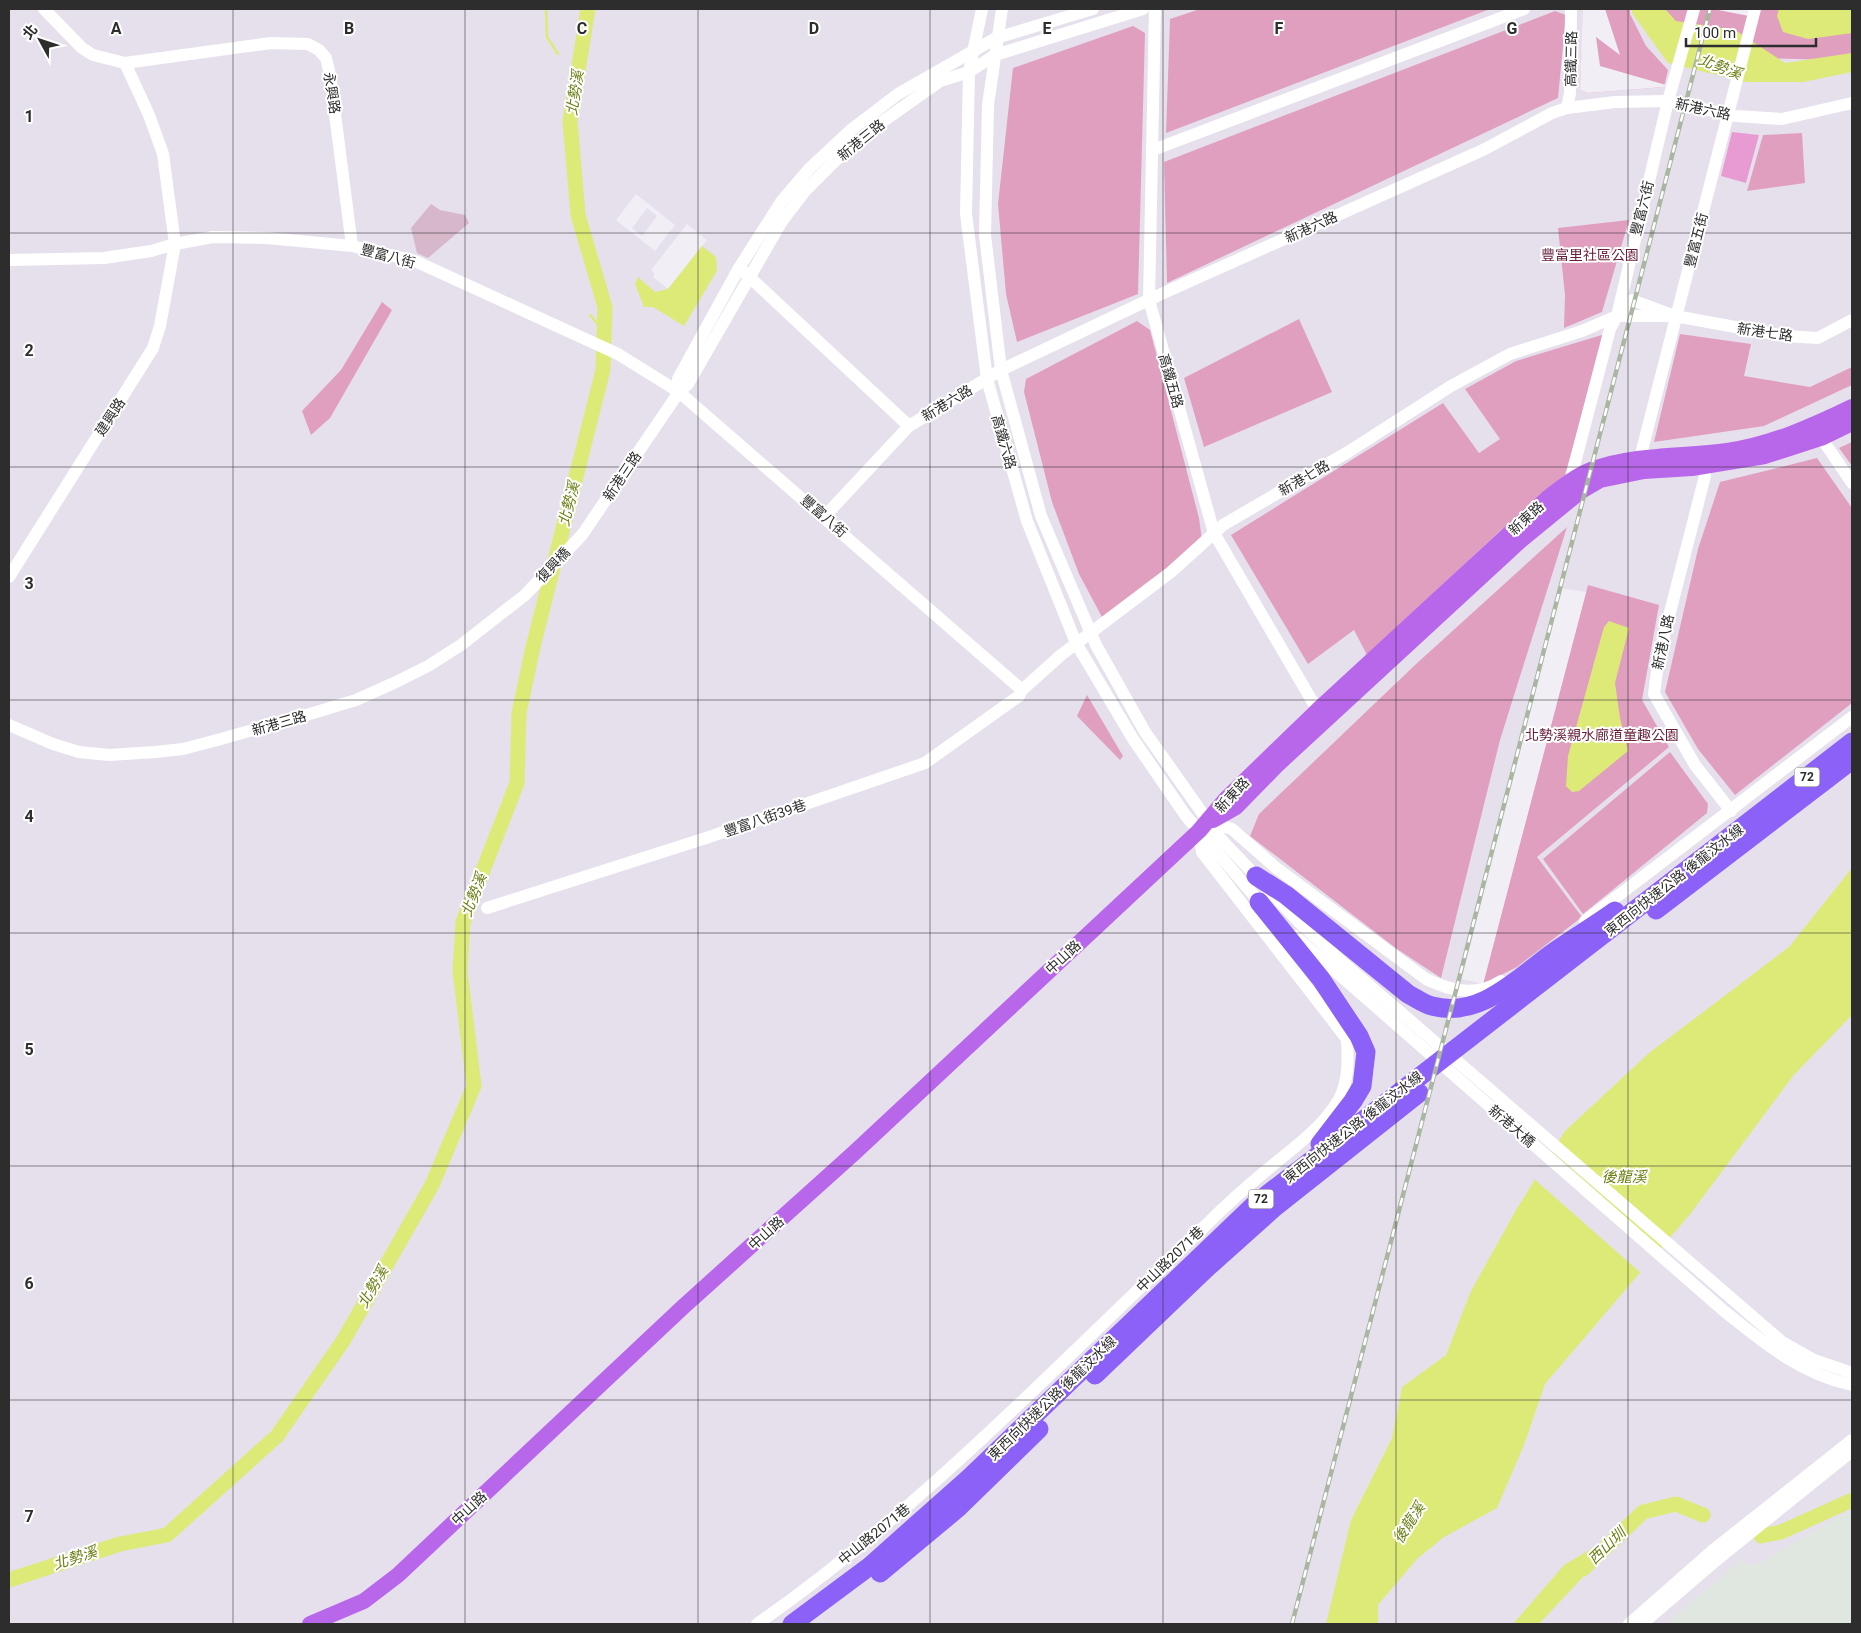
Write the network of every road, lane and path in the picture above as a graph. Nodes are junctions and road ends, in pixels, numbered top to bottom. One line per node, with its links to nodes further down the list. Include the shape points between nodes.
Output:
1 (44, 9): 14 (street, via 82,48 93,55)
2 (982, 9): 12 (street, 高鐵六路)
3 (1002, 9): 11 (street, 高鐵六路)
4 (1093, 9): 11 (street, 新港三路)
5 (1143, 9): 13 (street, 新港三路)
6 (1155, 9): 20 (street, 高鐵五路)
7 (1524, 9): 20 (street)
8 (1571, 9): 18 (street, 高鐵三路)
9 (1694, 9): 16 (street, 豐富六街)
10 (1754, 13): 19 (street, 豐富五街)
11 (996, 38): 12 (street, 新港三路); 13 (street, 高鐵六路)
12 (974, 50): 15 (street, 高鐵六路); 24 (street, 新港三路, via 898,94 809,169 781,202)
13 (995, 55): 15 (street, 新港三路); 29 (street, 高鐵六路, via 988,105 985,235)
14 (124, 63): 21 (street, 建興路, via 163,154); 22 (street, 永興路, via 271,43 308,44 319,50 326,58 330,74)
15 (969, 72): 24 (street, 新港三路, via 940,81 836,160 800,198); 30 (street, 高鐵六路, via 966,214)
16 (1668, 101): 18 (street, 新港六路, via 1616,102); 19 (street, 新港六路); 26 (street, 豐富六街)
17 (1852, 103): 19 (street, 新港六路, via 1782,118)
18 (1567, 108): 25 (street, 新港六路, via 1483,150)
19 (1727, 114): 27 (street, 豐富五街)
20 (1153, 150): 25 (street, 高鐵五路)
21 (175, 244): 22 (street, 豐富八街, via 222,237); 23 (street, 豐富八街, via 104,258); 43 (street, 建興路, via 153,348)
22 (352, 246): 31 (street, 豐富八街, via 415,262 586,338)
23 (9, 260)
24 (744, 272): 31 (street, 新港三路, via 688,384); 34 (street)
25 (1149, 300): 29 (street, 新港六路); 41 (street, 高鐵五路)
26 (1616, 316): 27 (street, 新港七路, via 1632,300); 39 (street, 豐富六街, via 1610,329); 41 (street, 新港七路, via 1582,331 1510,354 1451,386 1348,452 1222,525)
27 (1675, 316): 28 (street, 新港七路, via 1786,336 1818,338); 37 (street, 豐富五街)
28 (1852, 320)
29 (1001, 370): 30 (street, 新港六路); 45 (street, 高鐵六路, via 1041,516)
30 (987, 378): 34 (street, 新港六路); 46 (street, 高鐵六路, via 1027,521)
31 (679, 392): 40 (street, 豐富八街); 42 (street, 新港三路)
32 (1852, 407): 35 (main road, 新東路)
33 (1852, 423): 35 (main road, 新東路)
34 (909, 426): 40 (street, 新港六路)
35 (1817, 432): 36 (main road, 新東路, via 1728,451); 38 (street)
36 (1704, 460): 37 (main road, 新東路); 53 (street, 新港八路, via 1706,476 1659,655 1654,694 1695,765)
37 (1642, 464): 39 (main road, 新東路, via 1592,470)
38 (1852, 483)
39 (1574, 487): 48 (main road, 新東路, via 1542,503)
40 (825, 516): 47 (street, 豐富八街)
41 (1214, 533): 45 (street, 新港七路, via 1171,572); 48 (street, 高鐵五路)
42 (582, 535): 44 (street, 復興橋)
43 (9, 577)
44 (525, 595): 50 (street, 新港三路, via 461,645 396,682 356,700 221,740 183,749 109,754 79,752)
45 (1091, 632): 46 (street, 新港七路); 55 (street, 高鐵六路, via 1145,732)
46 (1076, 643): 47 (street, 新港七路); 55 (street, 高鐵六路, via 1133,739)
47 (1022, 690): 59 (street, 豐富八街39巷, via 1019,696 925,763)
48 (1321, 716): 55 (main road, 新東路, via 1226,799)
49 (1852, 717): 53 (street)
50 (9, 725)
51 (1852, 742): 54 (highway, 東西向快速公路 後龍汶水線 / 72)
52 (1852, 760): 54 (highway, 東西向快速公路 後龍汶水線 / 72)
53 (1731, 811): 60 (street, via 1533,960 1490,988 1471,991 1446,989 1426,979)
54 (1765, 817): 56 (highway, 東西向快速公路 後龍汶水線 / 72); 70 (highway, 東西向快速公路 後龍汶水線 / 72, via 1274,1207 958,1508)
55 (1204, 826): 57 (street, 新港大橋); 58 (street, 新港大橋); 60 (street, via 1232,829 1275,867); 67 (main road, 中山路, via 398,1575 364,1600); 68 (street, 中山路2071巷, via 1202,852 1269,941 1318,996 1347,1039 1346,1077 1338,1101 1312,1133 1239,1194 910,1505 796,1597)
56 (1737, 830): 57 (highway, via 1552,953 1493,998 1446,1009 1431,1006 1408,994 1286,896); 62 (highway, 東西向快速公路 後龍汶水線 / 72)
57 (1256, 876): 63 (street, 新港大橋, via 1299,922 1782,1342 1814,1360)
58 (1259, 902): 62 (highway, via 1321,979 1366,1052 1362,1086); 64 (street, 新港大橋, via 1774,1352 1826,1379)
59 (487, 908)
60 (1384, 948): 61 (street)
61 (1369, 960)
62 (1304, 1164): 69 (highway, 東西向快速公路 後龍汶水線 / 72, via 1184,1269 962,1484 870,1566)
63 (1852, 1373)
64 (1852, 1386)
65 (1852, 1440): 71 (street, via 1712,1551)
66 (1852, 1451): 72 (street)
67 (310, 1624)
68 (757, 1624)
69 (792, 1624)
70 (814, 1624)
71 (1629, 1624)
72 (1642, 1624)

